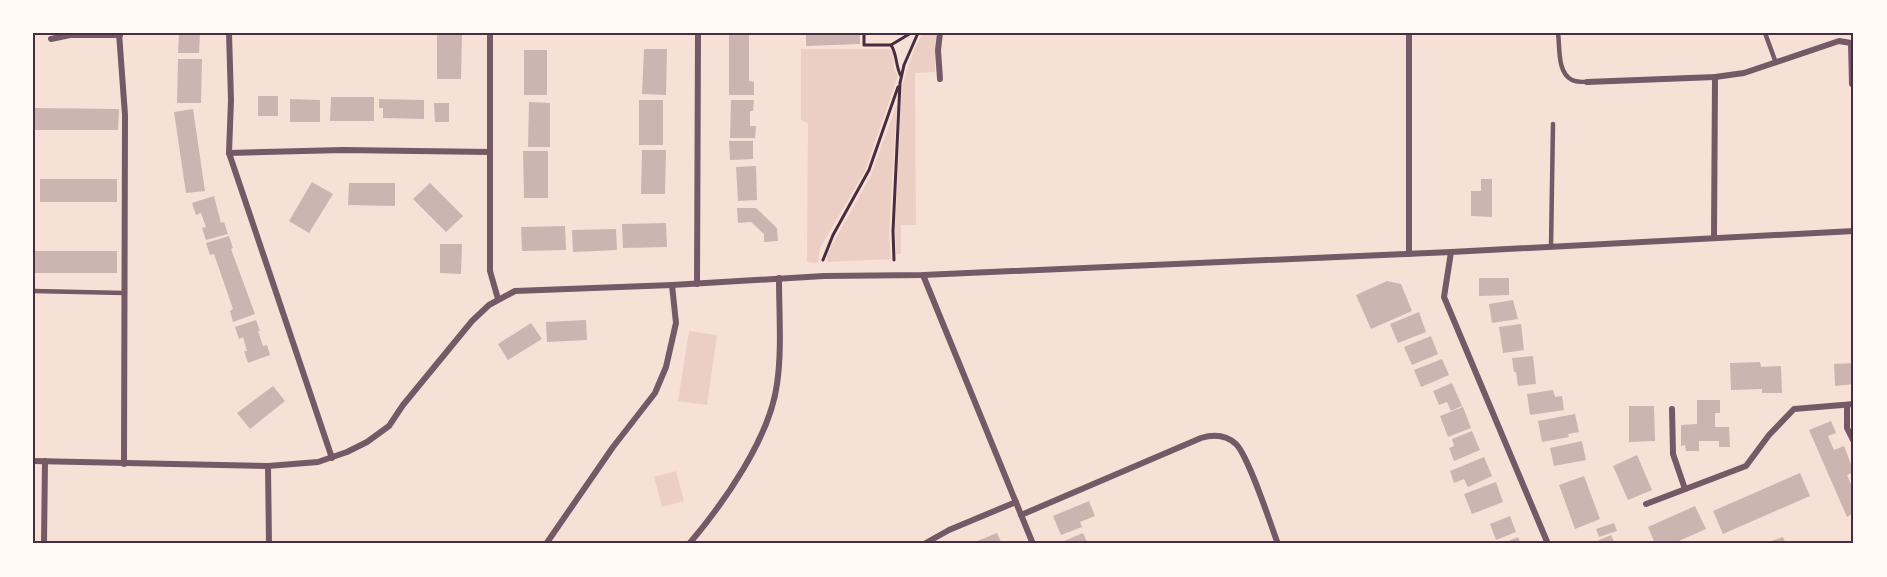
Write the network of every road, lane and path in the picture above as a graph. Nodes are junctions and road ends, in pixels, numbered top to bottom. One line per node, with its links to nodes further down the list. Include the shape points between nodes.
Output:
1 (229, 33): 23 (street)
2 (490, 33): 22 (street)
3 (698, 33): 33 (street)
4 (864, 33): 13 (path, via 864,45)
5 (911, 33): 13 (path)
6 (918, 33): 15 (path)
7 (940, 33): 17 (street)
8 (1409, 33): 28 (street)
9 (1558, 33): 19 (lane, via 1564,72 1571,80)
10 (1765, 33): 14 (lane)
11 (119, 34): 12 (street); 36 (street, via 125,114)
12 (51, 39)
13 (891, 45): 15 (path)
14 (1776, 63): 16 (street); 20 (street, via 1839,41 1851,44)
15 (901, 76): 18 (path)
16 (1715, 77): 19 (street); 25 (street)
17 (940, 79)
18 (900, 82): 29 (path, via 869,170); 30 (path)
19 (1587, 82)
20 (1852, 84)
21 (1553, 124): 26 (lane)
22 (490, 152): 23 (street); 37 (street, via 490,271)
23 (229, 153): 41 (street)
24 (1854, 231): 25 (street)
25 (1714, 237): 26 (street)
26 (1551, 247): 27 (street)
27 (1451, 252): 28 (street); 57 (street, via 1444,297)
28 (1409, 254): 31 (street)
29 (823, 260)
30 (894, 260)
31 (923, 275): 32 (street); 47 (street)
32 (778, 278): 33 (street); 53 (street, via 777,385 769,416 729,491)
33 (697, 284): 34 (street)
34 (672, 285): 37 (street, via 515,291); 52 (street, via 676,323 666,367 655,393)
35 (33, 291): 36 (lane)
36 (125, 292): 44 (street)
37 (498, 299): 41 (street, via 472,321 389,426 367,442)
38 (1851, 405): 40 (street, via 1847,428); 46 (street, via 1794,409 1746,466)
39 (1672, 409): 46 (street, via 1673,454)
40 (1854, 442)
41 (332, 458): 45 (street)
42 (33, 461): 43 (street)
43 (45, 461): 44 (street); 50 (street)
44 (124, 464): 45 (street)
45 (268, 466): 51 (street)
46 (1684, 489): 48 (street)
47 (1016, 501): 49 (street); 54 (street)
48 (1646, 504)
49 (1021, 515): 55 (street); 56 (street, via 1201,438 1219,435 1241,450)
50 (44, 544)
51 (268, 544)
52 (546, 544)
53 (689, 544)
54 (924, 544)
55 (1033, 544)
56 (1278, 544)
57 (1548, 544)

